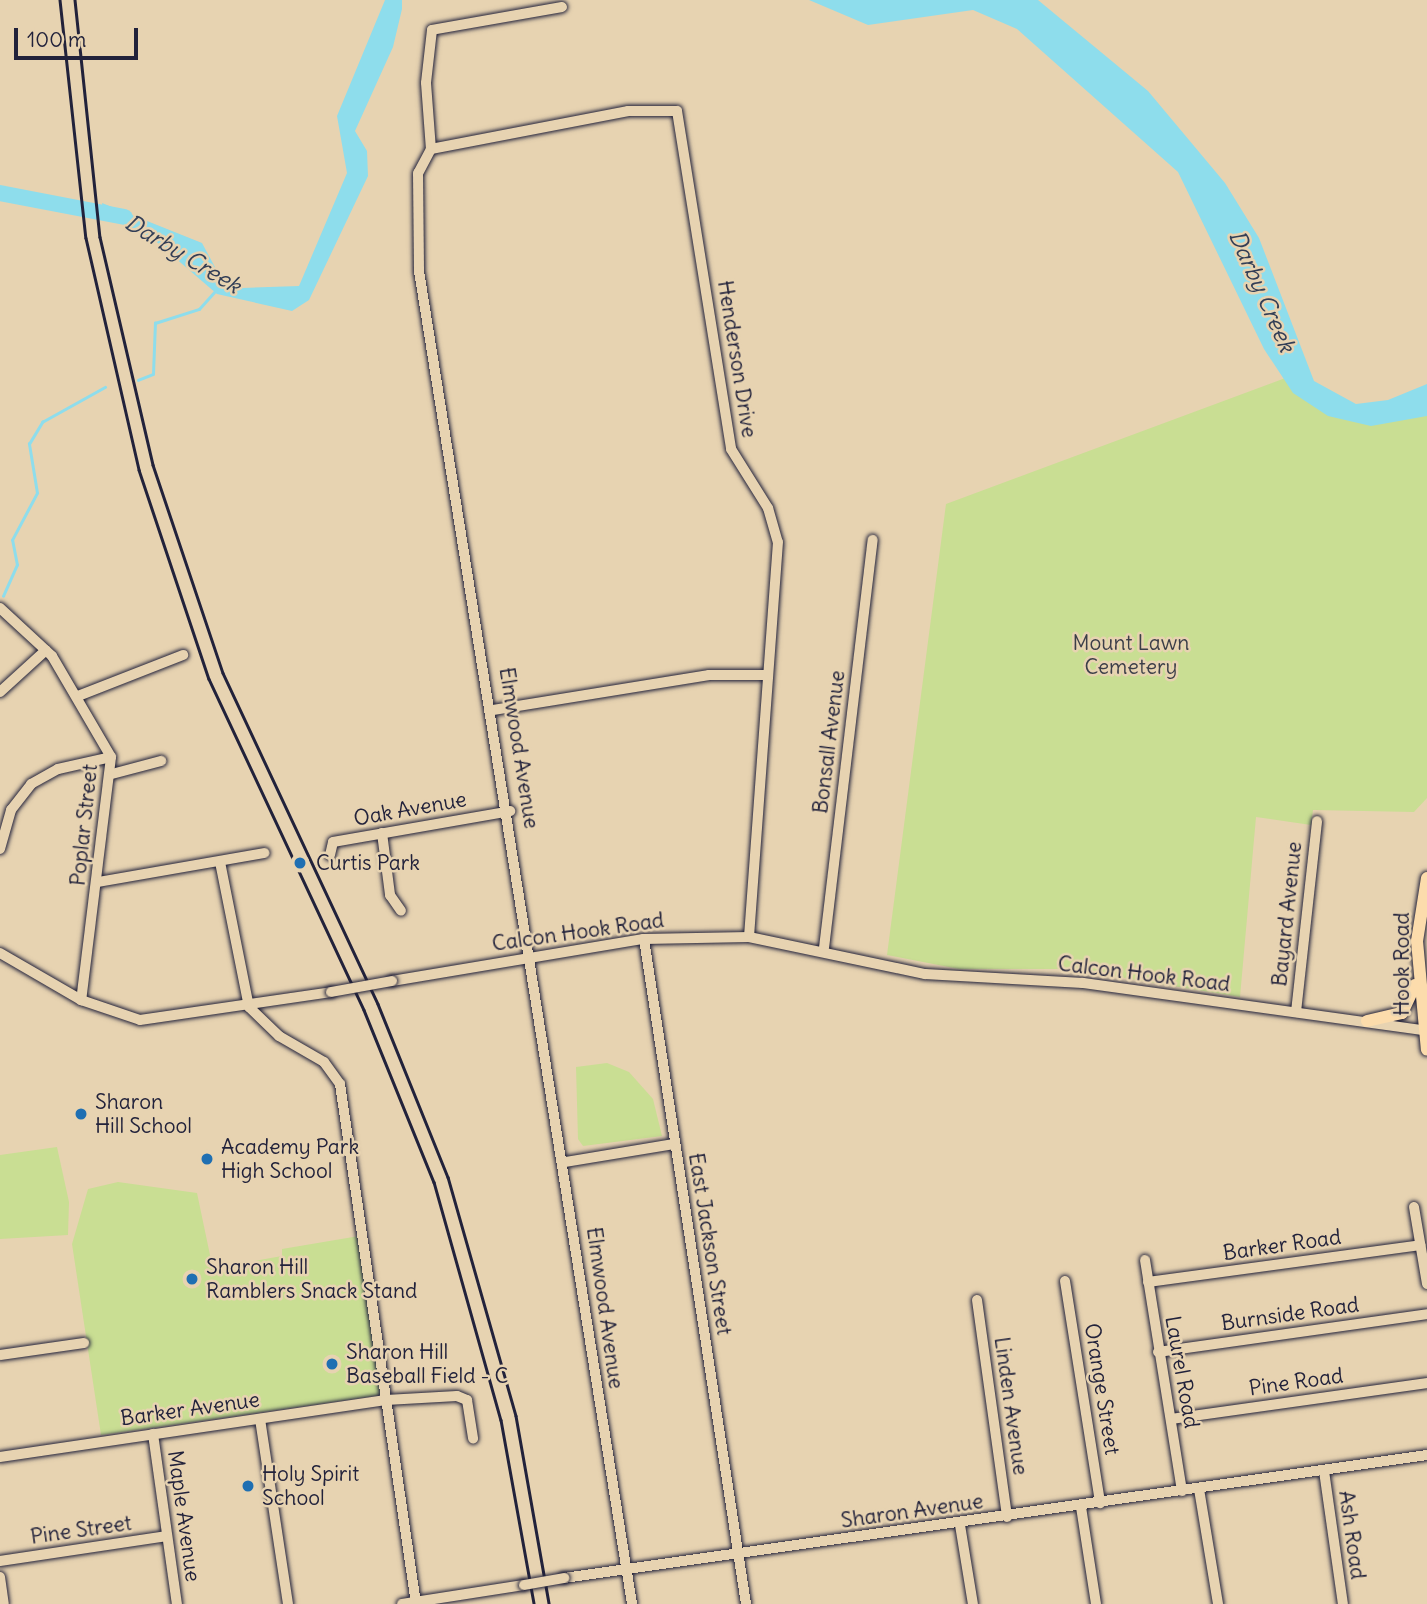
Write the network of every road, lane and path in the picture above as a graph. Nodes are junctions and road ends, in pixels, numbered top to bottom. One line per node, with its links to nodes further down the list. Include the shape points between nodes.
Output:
1 (562, 7): 2 (street, Elmwood Avenue, via 432,30 426,83)
2 (431, 149): 7 (street, Henderson Drive, via 628,111 677,111 732,449 768,508 778,542); 10 (street, Elmwood Avenue, via 418,173 419,271)
3 (873, 540): 26 (street, Bonsall Avenue)
4 (0, 608): 5 (street, Poplar Street)
5 (46, 650): 8 (street); 9 (street, Poplar Street)
6 (183, 655): 9 (street)
7 (767, 675): 10 (street, via 721,674); 24 (street, Henderson Drive)
8 (0, 692)
9 (78, 696): 11 (street, Poplar Street)
10 (494, 709): 14 (street, Elmwood Avenue)
11 (111, 757): 13 (street, Poplar Street); 17 (street, via 58,769 31,785 11,810)
12 (161, 761): 13 (street)
13 (112, 774): 22 (street, Poplar Street)
14 (510, 811): 16 (street, Oak Avenue); 28 (street, Elmwood Avenue)
15 (1317, 821): 32 (street, Bayard Avenue)
16 (382, 833): 19 (street, Oak Avenue, via 333,842); 23 (street, via 390,895)
17 (0, 849)
18 (264, 853): 20 (street)
19 (330, 855)
20 (220, 862): 22 (street); 31 (street)
21 (1427, 877): 29 (main road, Hook Road)
22 (98, 882): 30 (street, Poplar Street)
23 (401, 911)
24 (750, 937): 25 (street, Calcon Hook Road); 26 (street, Calcon Hook Road)
25 (644, 939): 28 (street, Calcon Hook Road); 36 (street, East Jackson Street)
26 (824, 948): 32 (street, Calcon Hook Road, via 925,974 1083,983)
27 (0, 953): 30 (street, Calcon Hook Road)
28 (532, 957): 31 (street, Calcon Hook Road, bridge); 37 (street, Elmwood Avenue)
29 (1418, 964): 33 (main road, via 1408,1007 1394,1017); 34 (main road, Hook Road)
30 (81, 1000): 31 (street, Calcon Hook Road, via 140,1020)
31 (249, 1007): 50 (street, via 270,1030 324,1062 340,1084 367,1239)
32 (1296, 1012): 33 (street, Calcon Hook Road)
33 (1367, 1021): 34 (street, Calcon Hook Road)
34 (1424, 1030): 35 (main road, Hook Road)
35 (1427, 1050)
36 (674, 1144): 37 (street); 65 (street, East Jackson Street)
37 (565, 1162): 67 (street, Elmwood Avenue)
38 (1414, 1207): 39 (street)
39 (1421, 1245): 42 (street, Barker Road); 43 (street)
40 (1144, 1260): 42 (street, Laurel Road)
41 (1065, 1281): 60 (street, Orange Street)
42 (1148, 1282): 47 (street, Laurel Road)
43 (1427, 1284)
44 (977, 1300): 62 (street, Linden Avenue)
45 (1427, 1314): 47 (street, Burnside Road)
46 (84, 1343): 48 (street)
47 (1158, 1352): 52 (street, Laurel Road)
48 (0, 1355)
49 (1427, 1384): 52 (street, Pine Road)
50 (386, 1400): 51 (street, Barker Avenue); 54 (street, Barker Avenue, via 463,1397); 69 (street)
51 (260, 1419): 53 (street, Barker Avenue); 72 (street)
52 (1171, 1419): 59 (street, Laurel Road)
53 (153, 1434): 56 (street, Barker Avenue); 64 (street, Maple Avenue)
54 (473, 1439)
55 (1427, 1455): 57 (street, Sharon Avenue)
56 (0, 1457)
57 (1324, 1471): 58 (street, Sharon Avenue); 79 (street, Ash Road)
58 (1199, 1489): 59 (street, Sharon Avenue); 78 (street)
59 (1182, 1491): 60 (street, Sharon Avenue)
60 (1100, 1503): 61 (street, Sharon Avenue)
61 (1081, 1507): 62 (street, Sharon Avenue); 77 (street)
62 (1007, 1517): 63 (street, Sharon Avenue)
63 (960, 1525): 65 (street, Sharon Avenue); 76 (street)
64 (167, 1536): 66 (street, Pine Street); 71 (street, Maple Avenue)
65 (738, 1555): 67 (street, Sharon Avenue); 75 (street, East Jackson Street)
66 (0, 1561)
67 (627, 1568): 69 (street, Sharon Avenue, bridge); 74 (street, Elmwood Avenue)
68 (0, 1577): 70 (street)
69 (416, 1603): 73 (street, Sharon Avenue)
70 (4, 1604)
71 (177, 1604)
72 (288, 1604)
73 (402, 1604)
74 (632, 1604)
75 (746, 1604)
76 (973, 1604)
77 (1096, 1604)
78 (1218, 1604)
79 (1343, 1604)

